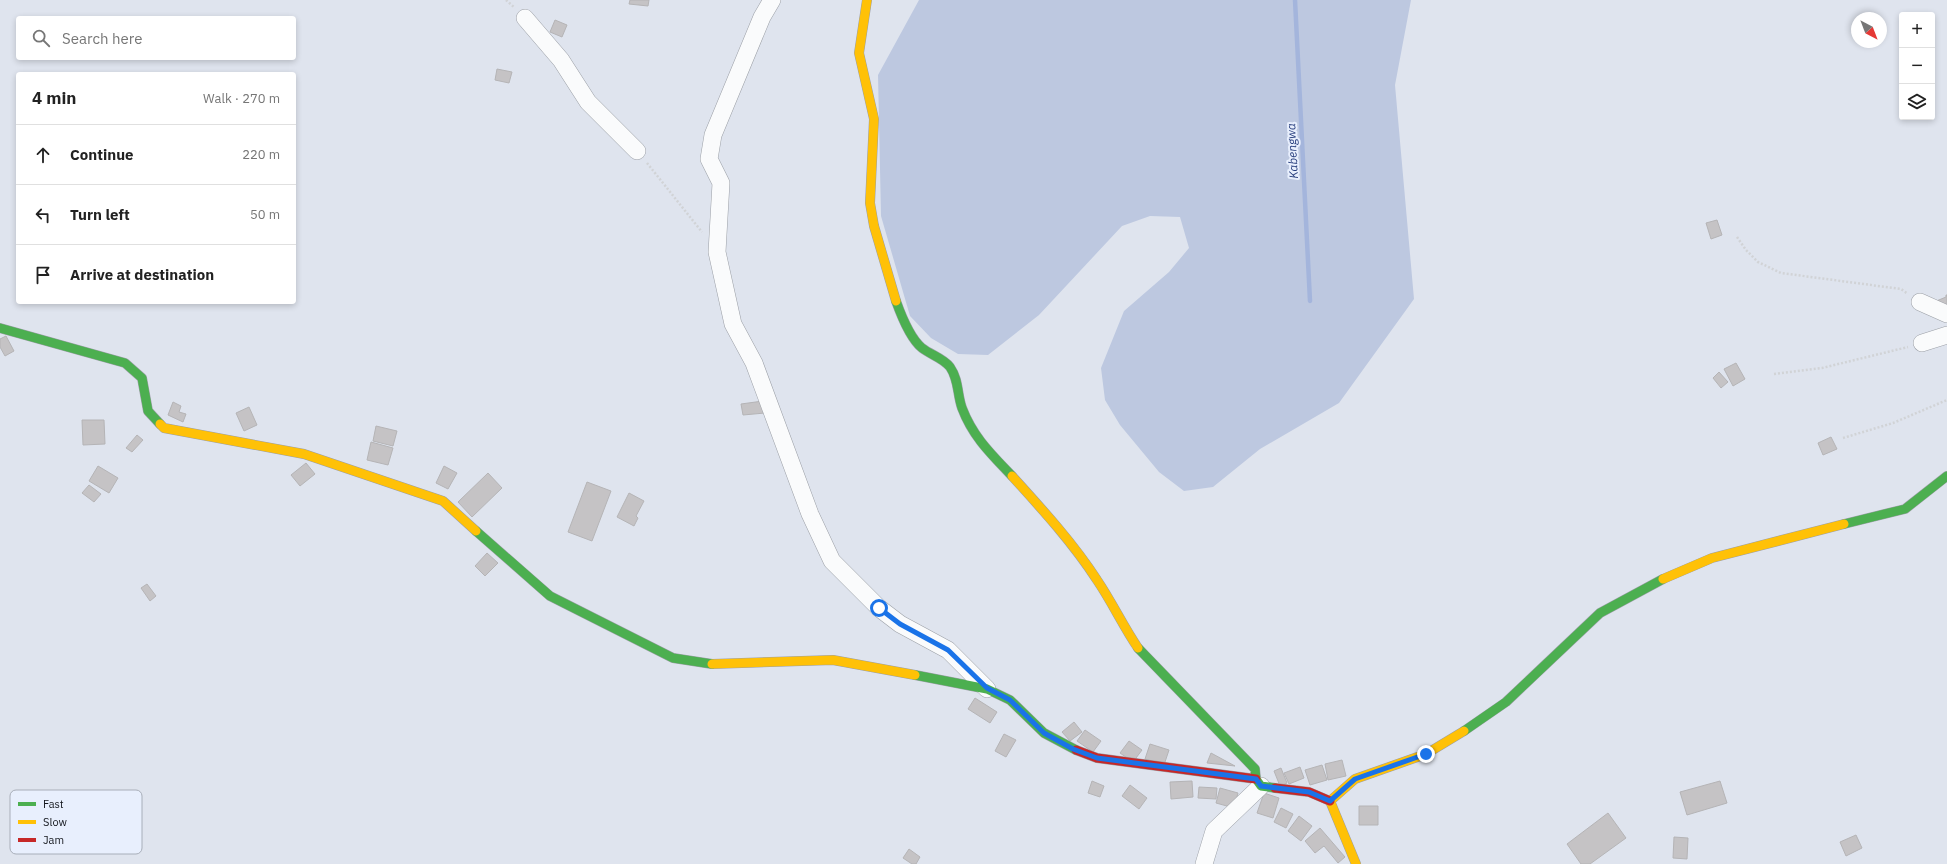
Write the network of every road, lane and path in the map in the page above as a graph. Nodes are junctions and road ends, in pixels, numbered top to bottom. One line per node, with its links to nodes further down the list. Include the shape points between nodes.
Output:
1 (772, 0): 6 (street, via 762,17 713,135 709,159 721,183)
2 (867, 0): 17 (street, via 859,53 874,119 870,203 874,226 902,319 922,348 949,366 956,378 962,407 977,438 1080,555 1140,652 1255,769)
3 (525, 18): 4 (street, via 560,60 588,102)
4 (637, 151): 6 (path)
5 (1737, 237): 7 (path, via 1758,262 1781,273 1901,289)
6 (717, 252): 16 (street, via 733,324 754,364 810,514 832,561 879,608 900,624 948,650)
7 (1920, 302): 8 (street)
8 (1947, 314)
9 (0, 328): 16 (street, via 124,363 142,378 148,411 164,428 304,454 443,501 550,596 673,658 717,665 834,660)
10 (1947, 335): 11 (street)
11 (1922, 344): 12 (path, via 1822,368)
12 (1774, 374)
13 (1947, 400): 14 (path, via 1893,423)
14 (1843, 438)
15 (1947, 476): 18 (street, via 1905,509 1712,558 1664,578 1600,614 1506,702 1472,726 1426,754 1355,779)
16 (987, 688): 17 (street, via 1010,700 1044,733 1073,749 1097,758)
17 (1259, 783): 18 (street, via 1309,792); 19 (street, via 1214,831)
18 (1330, 801): 20 (street)
19 (1204, 864)
20 (1356, 864)

